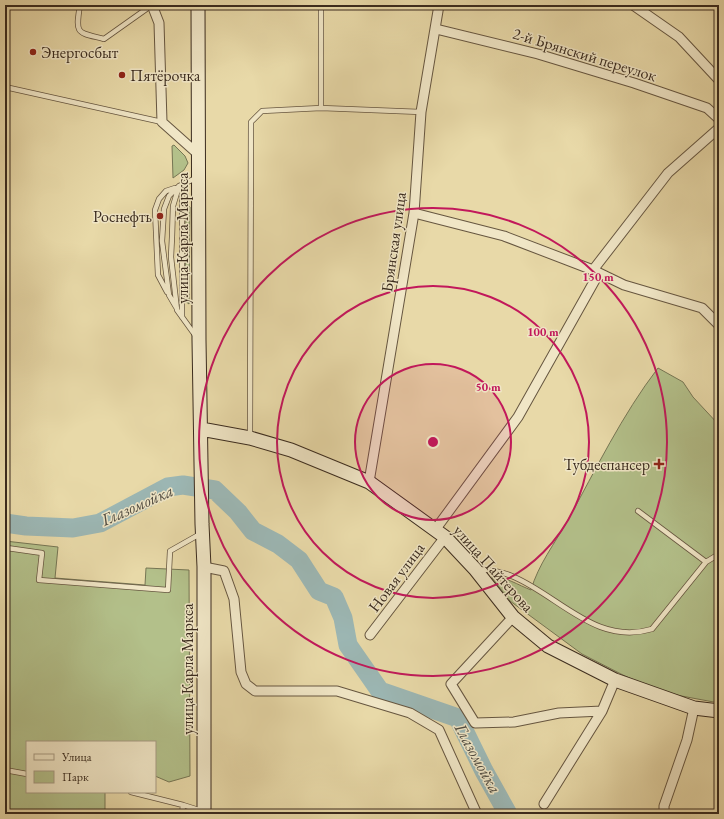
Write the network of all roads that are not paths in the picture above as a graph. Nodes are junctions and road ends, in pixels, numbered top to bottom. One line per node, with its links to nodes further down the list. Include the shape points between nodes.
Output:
1 (80, 5): 2 (lane, via 78,29 82,33 104,40)
2 (152, 5): 13 (street, via 159,23)
3 (198, 5): 15 (main road, улица Карла Маркса)
4 (321, 5): 10 (lane)
5 (439, 5): 7 (street, Брянская улица)
6 (633, 5): 8 (street, via 678,37)
7 (436, 29): 11 (street, Брянская улица); 12 (street, 2-й Брянский переулок, via 538,54 634,83 707,108)
8 (719, 80)
9 (5, 87): 13 (lane)
10 (321, 108): 11 (lane); 26 (lane, via 262,110 251,122)
11 (421, 112): 18 (street, Брянская улица)
12 (719, 119)
13 (162, 122): 15 (street)
14 (719, 128): 19 (street, via 668,172)
15 (199, 155): 16 (main road, улица Карла Маркса)
16 (199, 176): 17 (lane); 24 (main road, улица Карла Маркса)
17 (180, 186): 20 (lane, via 169,196 164,209 162,241); 20 (lane, via 166,191 159,199 155,210 158,275); 21 (lane, via 173,206 171,257); 22 (lane)
18 (414, 213): 19 (street, via 504,236); 27 (street, Брянская улица)
19 (593, 270): 23 (street, via 624,285 702,308); 30 (street, Новая улица, via 595,280 518,417)
20 (169, 295): 21 (lane)
21 (177, 310): 22 (lane)
22 (182, 317): 24 (lane)
23 (719, 325)
24 (199, 340): 25 (main road, улица Карла Маркса)
25 (201, 429): 26 (main road, улица Пайтерова); 29 (main road, улица Карла Маркса)
26 (250, 438): 27 (main road, улица Пайтерова, via 291,450)
27 (370, 482): 30 (main road, улица Пайтерова)
28 (638, 511): 33 (lane)
29 (202, 529): 31 (lane, via 170,551 168,590 39,580 42,553); 34 (main road, улица Карла Маркса)
30 (440, 533): 35 (main road, улица Пайтерова); 37 (street, Новая улица)
31 (7, 548)
32 (719, 554): 33 (lane)
33 (706, 562): 35 (lane, via 652,629 639,633 615,632 584,620 514,576)
34 (204, 567): 47 (main road, улица Карла Маркса); 49 (street, via 224,571 234,599 241,672 246,684 256,691 337,691 410,713 439,730)
35 (475, 569): 36 (main road, улица Пайтерова)
36 (513, 617): 38 (main road, улица Пайтерова, via 548,646); 40 (street, via 452,684 475,723 514,722 559,713)
37 (370, 635)
38 (615, 680): 39 (main road, улица Пайтерова); 40 (street)
39 (694, 708): 41 (main road, улица Пайтерова); 50 (street, via 687,740 664,806)
40 (602, 711): 45 (street)
41 (719, 711)
42 (5, 770): 43 (lane)
43 (26, 774)
44 (135, 793): 46 (lane)
45 (544, 804)
46 (183, 805): 47 (lane); 48 (lane)
47 (204, 813)
48 (182, 814)
49 (477, 814)
50 (664, 814)

